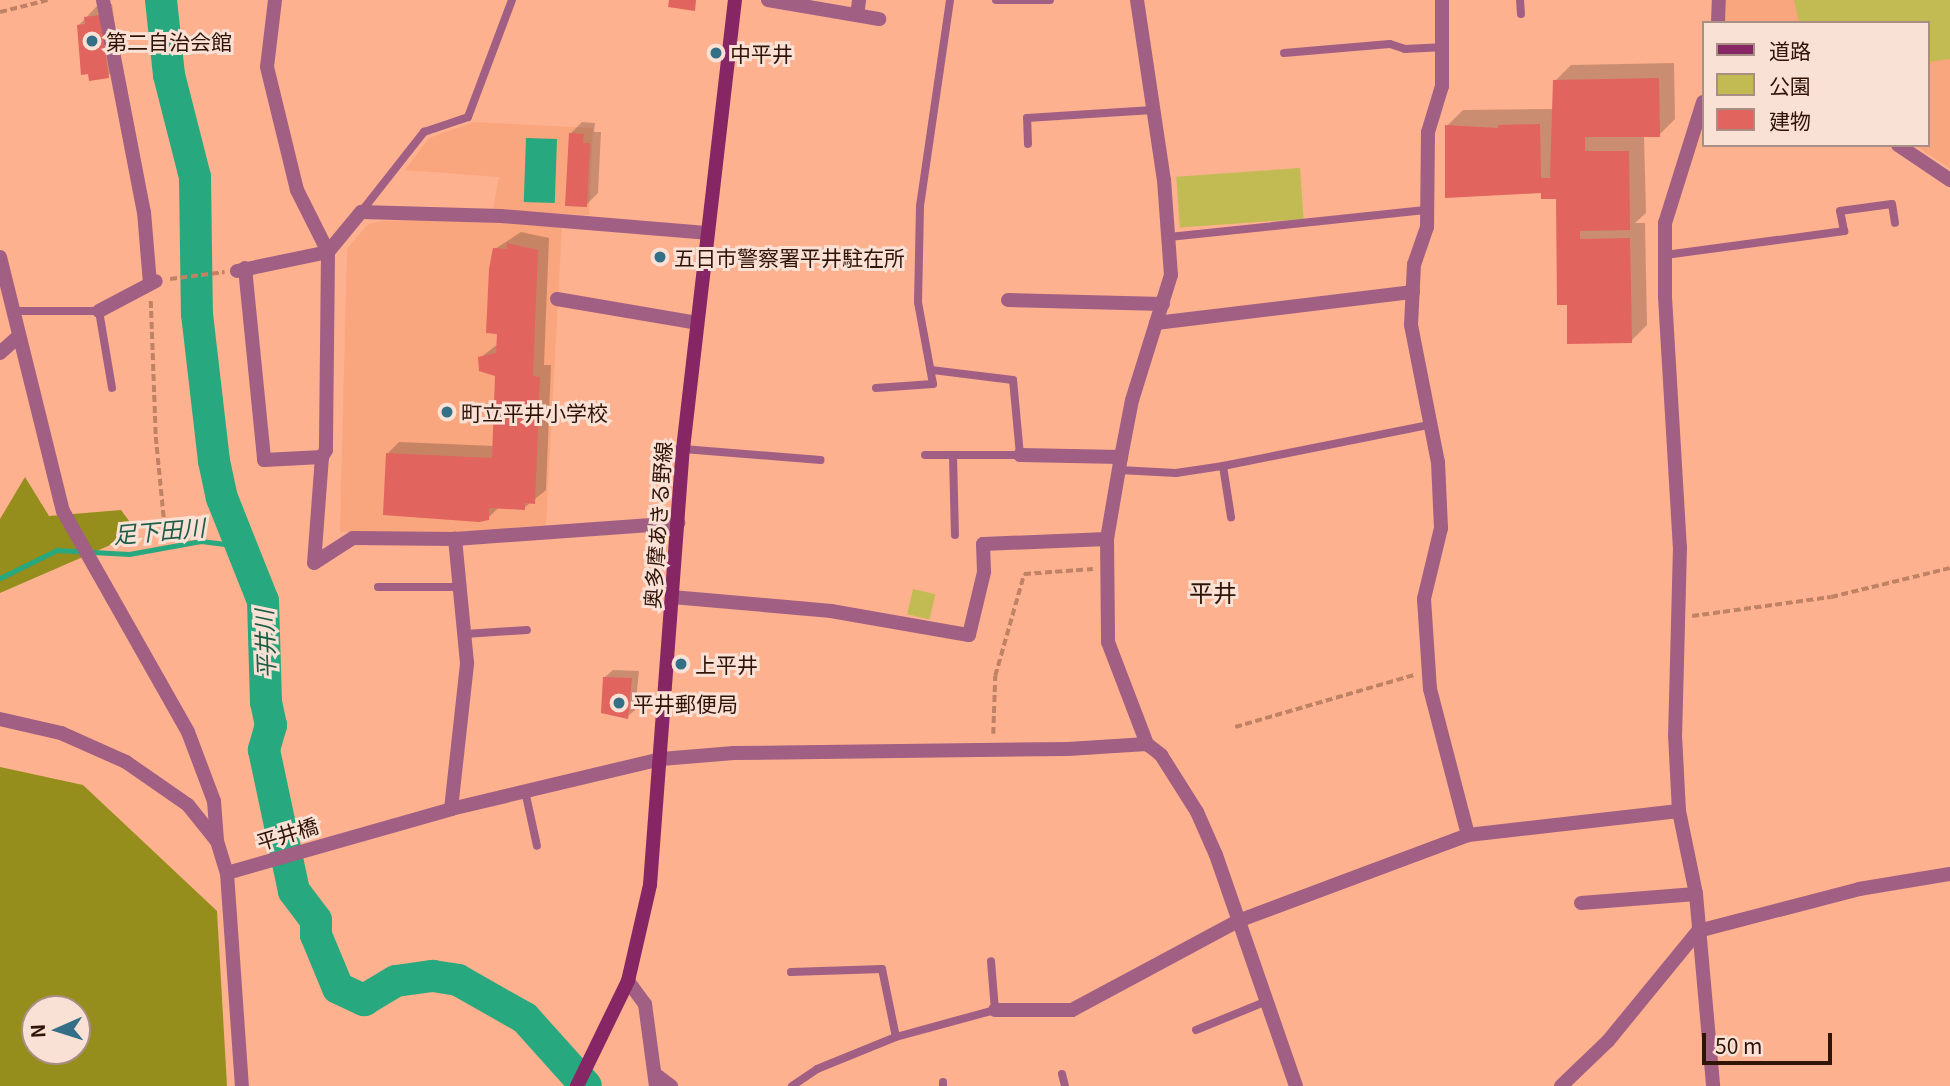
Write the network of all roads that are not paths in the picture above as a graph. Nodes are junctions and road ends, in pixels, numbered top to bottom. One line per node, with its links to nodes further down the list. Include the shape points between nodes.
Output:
1 (103, 0): 38 (street, via 153,281)
2 (275, 0): 30 (street, via 267,67 297,190)
3 (512, 0): 26 (lane, via 490,69 468,117 424,132)
4 (735, 0): 28 (main road, 奥多摩あきる野線)
5 (768, 0): 15 (street)
6 (859, 0): 15 (street)
7 (950, 0): 43 (lane, via 920,206 918,302)
8 (996, 0): 9 (lane)
9 (1050, 0)
10 (1137, 0): 21 (street)
11 (1442, 0): 18 (street)
12 (1520, 0): 14 (lane)
13 (1719, 0): 17 (street)
14 (1521, 14)
15 (857, 15): 16 (street)
16 (879, 19)
17 (1718, 21)
18 (1445, 47): 19 (lane, via 1405,49 1390,44); 25 (street, via 1442,86 1428,132)
19 (1284, 52)
20 (1702, 105): 31 (street, via 1671,195)
21 (1153, 110): 22 (lane, via 1027,118); 29 (street)
22 (1028, 144)
23 (1901, 147): 24 (street)
24 (1950, 180)
25 (1428, 210): 29 (lane); 33 (street)
26 (361, 212): 28 (street, via 513,217); 30 (street)
27 (1895, 223): 31 (lane, via 1892,204 1840,211 1844,231)
28 (706, 233): 39 (main road, 奥多摩あきる野線)
29 (1169, 237): 36 (street, via 1171,275)
30 (328, 252): 51 (street, via 328,390); 51 (street, via 241,270 264,460)
31 (1665, 255): 70 (street, via 1680,618 1675,735)
32 (0, 257): 37 (street)
33 (1413, 292): 40 (street); 46 (street, via 1411,325)
34 (557, 299): 39 (street)
35 (1008, 300): 36 (street)
36 (1163, 304): 40 (street)
37 (13, 311): 38 (lane); 41 (street)
38 (99, 311): 44 (lane)
39 (697, 323): 47 (main road, 奥多摩あきる野線)
40 (1156, 323): 53 (street)
41 (19, 336): 42 (street); 72 (street, via 63,511 188,732 214,801)
42 (0, 353)
43 (931, 370): 45 (lane, via 933,384); 50 (lane, via 1013,380)
44 (112, 388)
45 (876, 388)
46 (1429, 425): 54 (lane); 71 (street, via 1438,462 1441,528 1424,599 1430,689)
47 (683, 449): 52 (lane); 56 (main road, 奥多摩あきる野線)
48 (925, 455): 49 (lane)
49 (953, 455): 50 (lane); 57 (lane)
50 (1020, 455): 53 (street)
51 (322, 457): 59 (street, via 314,564 353,538)
52 (821, 460)
53 (1120, 464): 54 (lane, via 1176,472); 58 (street)
54 (1223, 466): 55 (lane)
55 (1231, 517)
56 (678, 523): 59 (street); 62 (main road, 奥多摩あきる野線)
57 (955, 535)
58 (1107, 538): 62 (street, via 983,544 984,572 969,635 831,611); 66 (street, via 1108,642)
59 (455, 539): 61 (street)
60 (379, 587): 61 (lane)
61 (460, 587): 64 (street)
62 (672, 597): 67 (main road, 奥多摩あきる野線)
63 (527, 630): 64 (lane)
64 (465, 634): 69 (street, via 461,733 454,756)
65 (0, 719): 72 (street, via 61,733 126,762 188,805)
66 (1147, 744): 67 (street, 平井橋, via 734,753); 78 (street, via 1161,755 1197,811)
67 (661, 759): 68 (street, 平井橋); 82 (main road, 奥多摩あきる野線, via 650,884)
68 (525, 791): 69 (street, 平井橋); 73 (lane)
69 (451, 809): 74 (street, 平井橋)
70 (1679, 811): 71 (street); 76 (street)
71 (1468, 835): 78 (street)
72 (216, 841): 74 (street)
73 (537, 846)
74 (227, 873): 89 (street)
75 (1950, 874): 79 (street, via 1859,889)
76 (1696, 894): 77 (street); 79 (street)
77 (1581, 903)
78 (1238, 921): 83 (street); 84 (street, via 1072,1010)
79 (1698, 931): 95 (street, via 1608,1041); 96 (street, via 1710,1013)
80 (991, 961): 84 (lane)
81 (791, 972): 86 (lane, via 882,969)
82 (628, 981): 88 (street, via 645,1004); 90 (main road, 奥多摩あきる野線)
83 (1267, 1001): 85 (lane); 94 (street)
84 (995, 1010): 86 (lane)
85 (1196, 1030)
86 (896, 1037): 92 (lane, via 817,1069)
87 (1062, 1074): 93 (lane)
88 (656, 1080): 91 (street)
89 (242, 1086)
90 (577, 1086)
91 (671, 1086)
92 (792, 1086)
93 (1065, 1086)
94 (1296, 1086)
95 (1561, 1086)
96 (1713, 1086)

